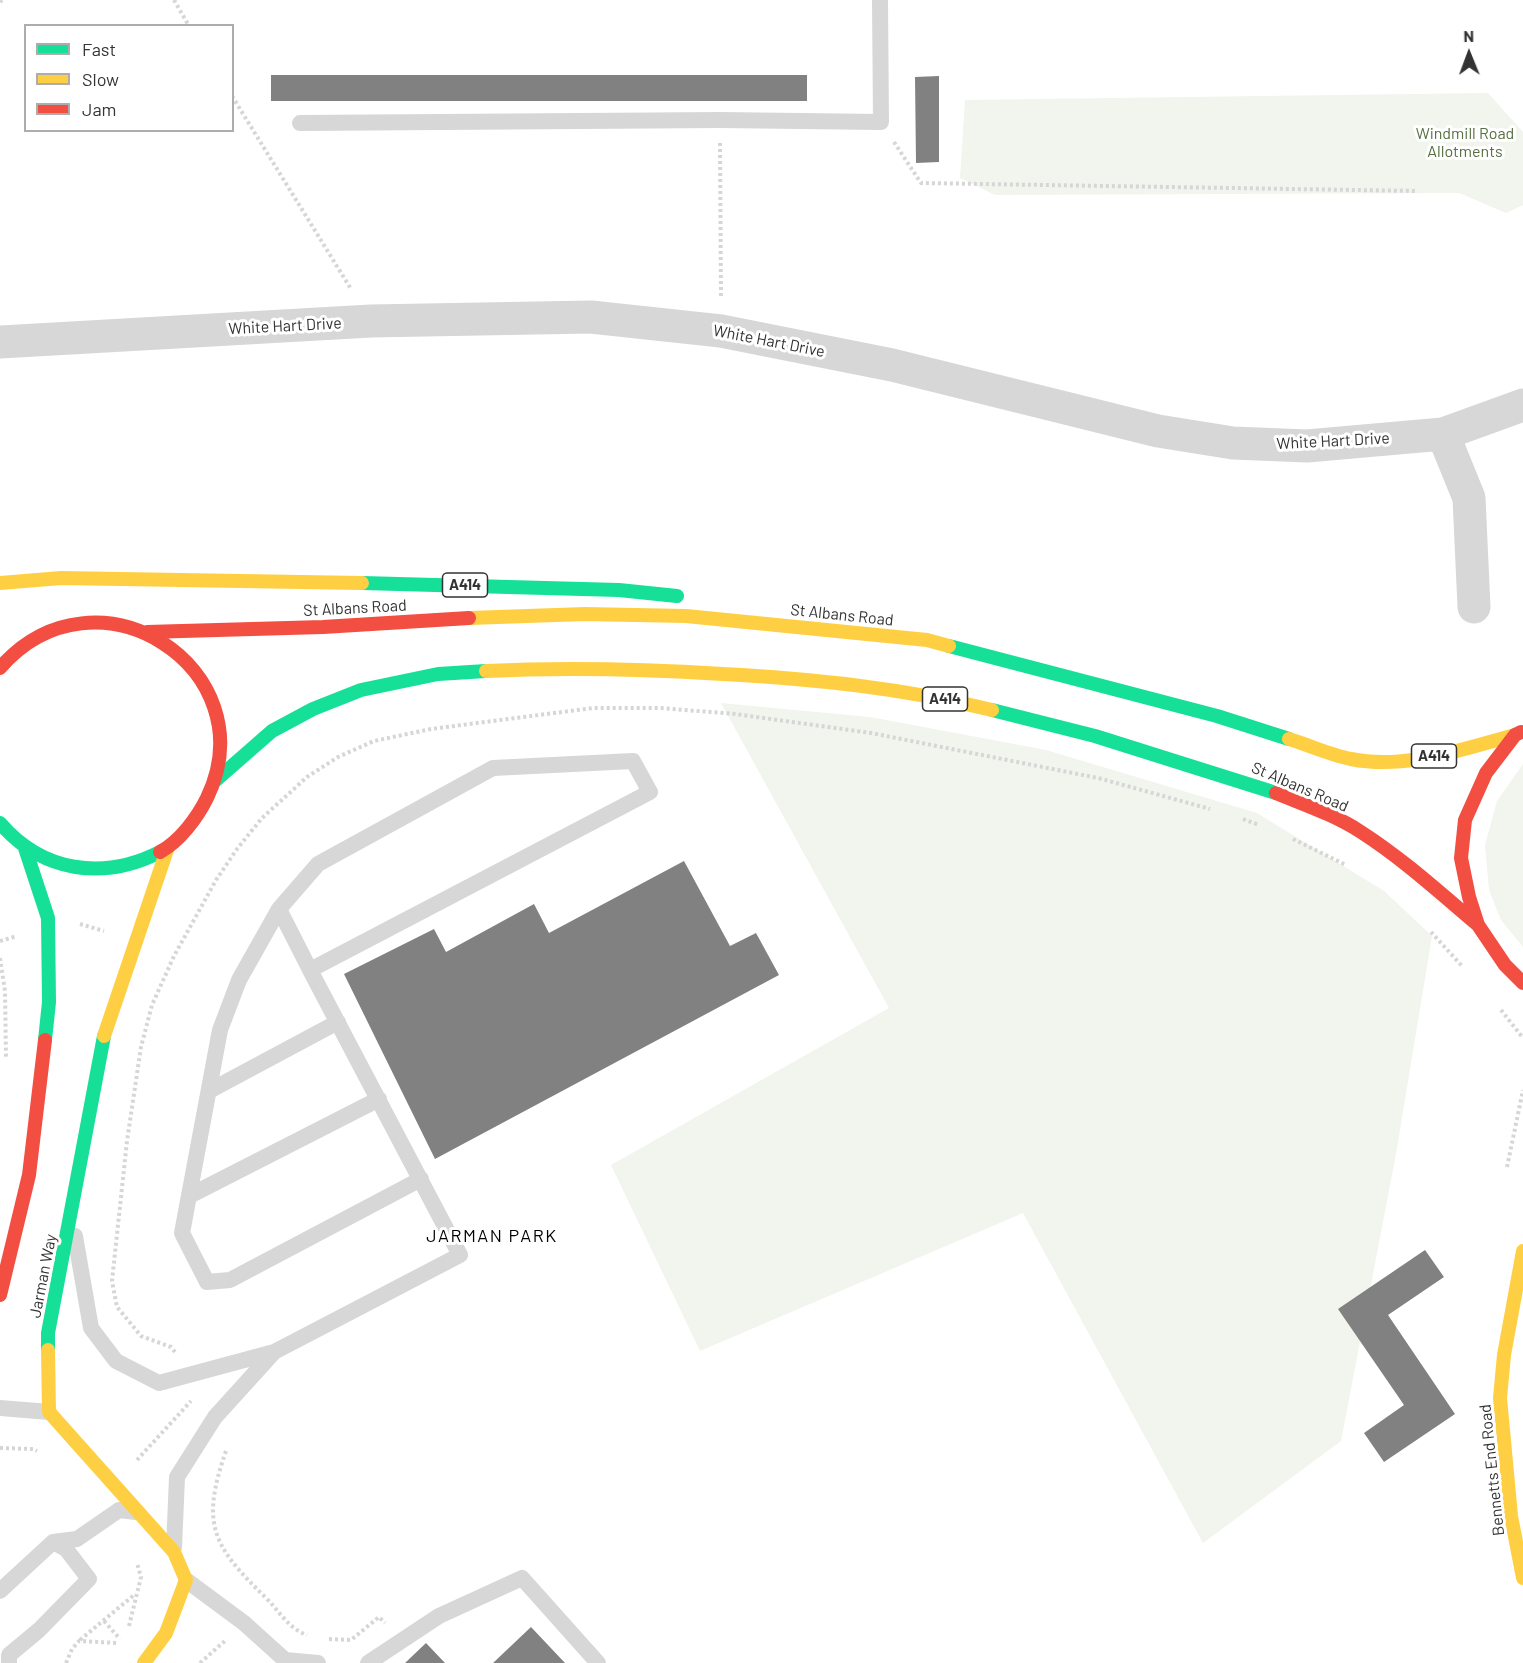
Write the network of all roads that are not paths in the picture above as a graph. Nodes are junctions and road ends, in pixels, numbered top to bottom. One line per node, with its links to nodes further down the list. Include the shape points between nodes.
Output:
1 (879, 0): 2 (lane, via 881,122)
2 (300, 123)
3 (0, 342): 5 (street, White Hart Drive, via 371,321 591,318 722,331 892,365 1158,431 1233,443 1307,446)
4 (1523, 405): 5 (street, White Hart Drive)
5 (1443, 434): 8 (street, via 1470,498)
6 (0, 583): 7 (main road, A414, via 61,578 517,586)
7 (688, 597)
8 (1474, 607)
9 (768, 610): 11 (main road, A414)
10 (147, 632): 11 (main road, St Albans Road / A414, via 585,614 686,616); 12 (main road, via 119,623 90,621 60,626); 15 (main road, via 177,651 201,677 215,710 221,745)
11 (927, 640): 14 (main road, St Albans Road / A414, via 1217,716 1351,759 1399,762 1428,758)
12 (5, 657): 13 (main road)
13 (0, 668)
14 (1519, 733): 20 (main road, via 1486,773 1466,820 1461,858)
15 (216, 780): 17 (main road, via 198,818); 20 (main road, St Albans Road / A414, via 272,731 313,709 361,690 438,674 639,669 865,685 938,697 1095,735 1262,786 1360,831 1419,874)
16 (2, 828): 18 (main road)
17 (168, 847): 18 (main road, via 134,864 97,870 60,865); 28 (main road, Jarman Way, via 105,1028)
18 (25, 848): 30 (main road, via 48,918 50,1002 29,1175)
19 (279, 909): 21 (lane); 21 (lane, via 318,864 493,768 633,761 650,792); 24 (lane, via 239,980 220,1030)
20 (1478, 925): 22 (main road, via 1505,965)
21 (310, 970): 23 (lane)
22 (1523, 983)
23 (338, 1022): 24 (lane); 25 (lane)
24 (209, 1090): 27 (lane)
25 (379, 1099): 26 (lane); 27 (lane)
26 (421, 1179): 27 (lane, via 230,1280 207,1282 183,1233); 32 (lane, via 460,1255)
27 (189, 1196)
28 (72, 1214): 32 (lane, via 91,1328 116,1361 159,1383); 34 (main road, Jarman Way, via 48,1334)
29 (1523, 1251): 31 (main road, Bennetts End Road)
30 (0, 1295)
31 (1516, 1319): 38 (main road, Bennetts End Road, via 1500,1398 1511,1516)
32 (274, 1352): 37 (lane, via 215,1417 177,1477)
33 (0, 1408): 34 (lane)
34 (49, 1412): 35 (main road)
35 (139, 1512): 36 (lane, via 119,1510 77,1539); 37 (main road)
36 (53, 1542): 40 (lane); 42 (lane, via 66,1549 89,1579 9,1655)
37 (174, 1552): 39 (main road)
38 (1523, 1578)
39 (186, 1580): 41 (lane, via 244,1623); 43 (main road, via 166,1633)
40 (0, 1591)
41 (283, 1662): 44 (lane)
42 (9, 1663)
43 (144, 1663)
44 (318, 1663)
45 (368, 1663): 46 (lane, via 439,1616 522,1578)
46 (598, 1663)

